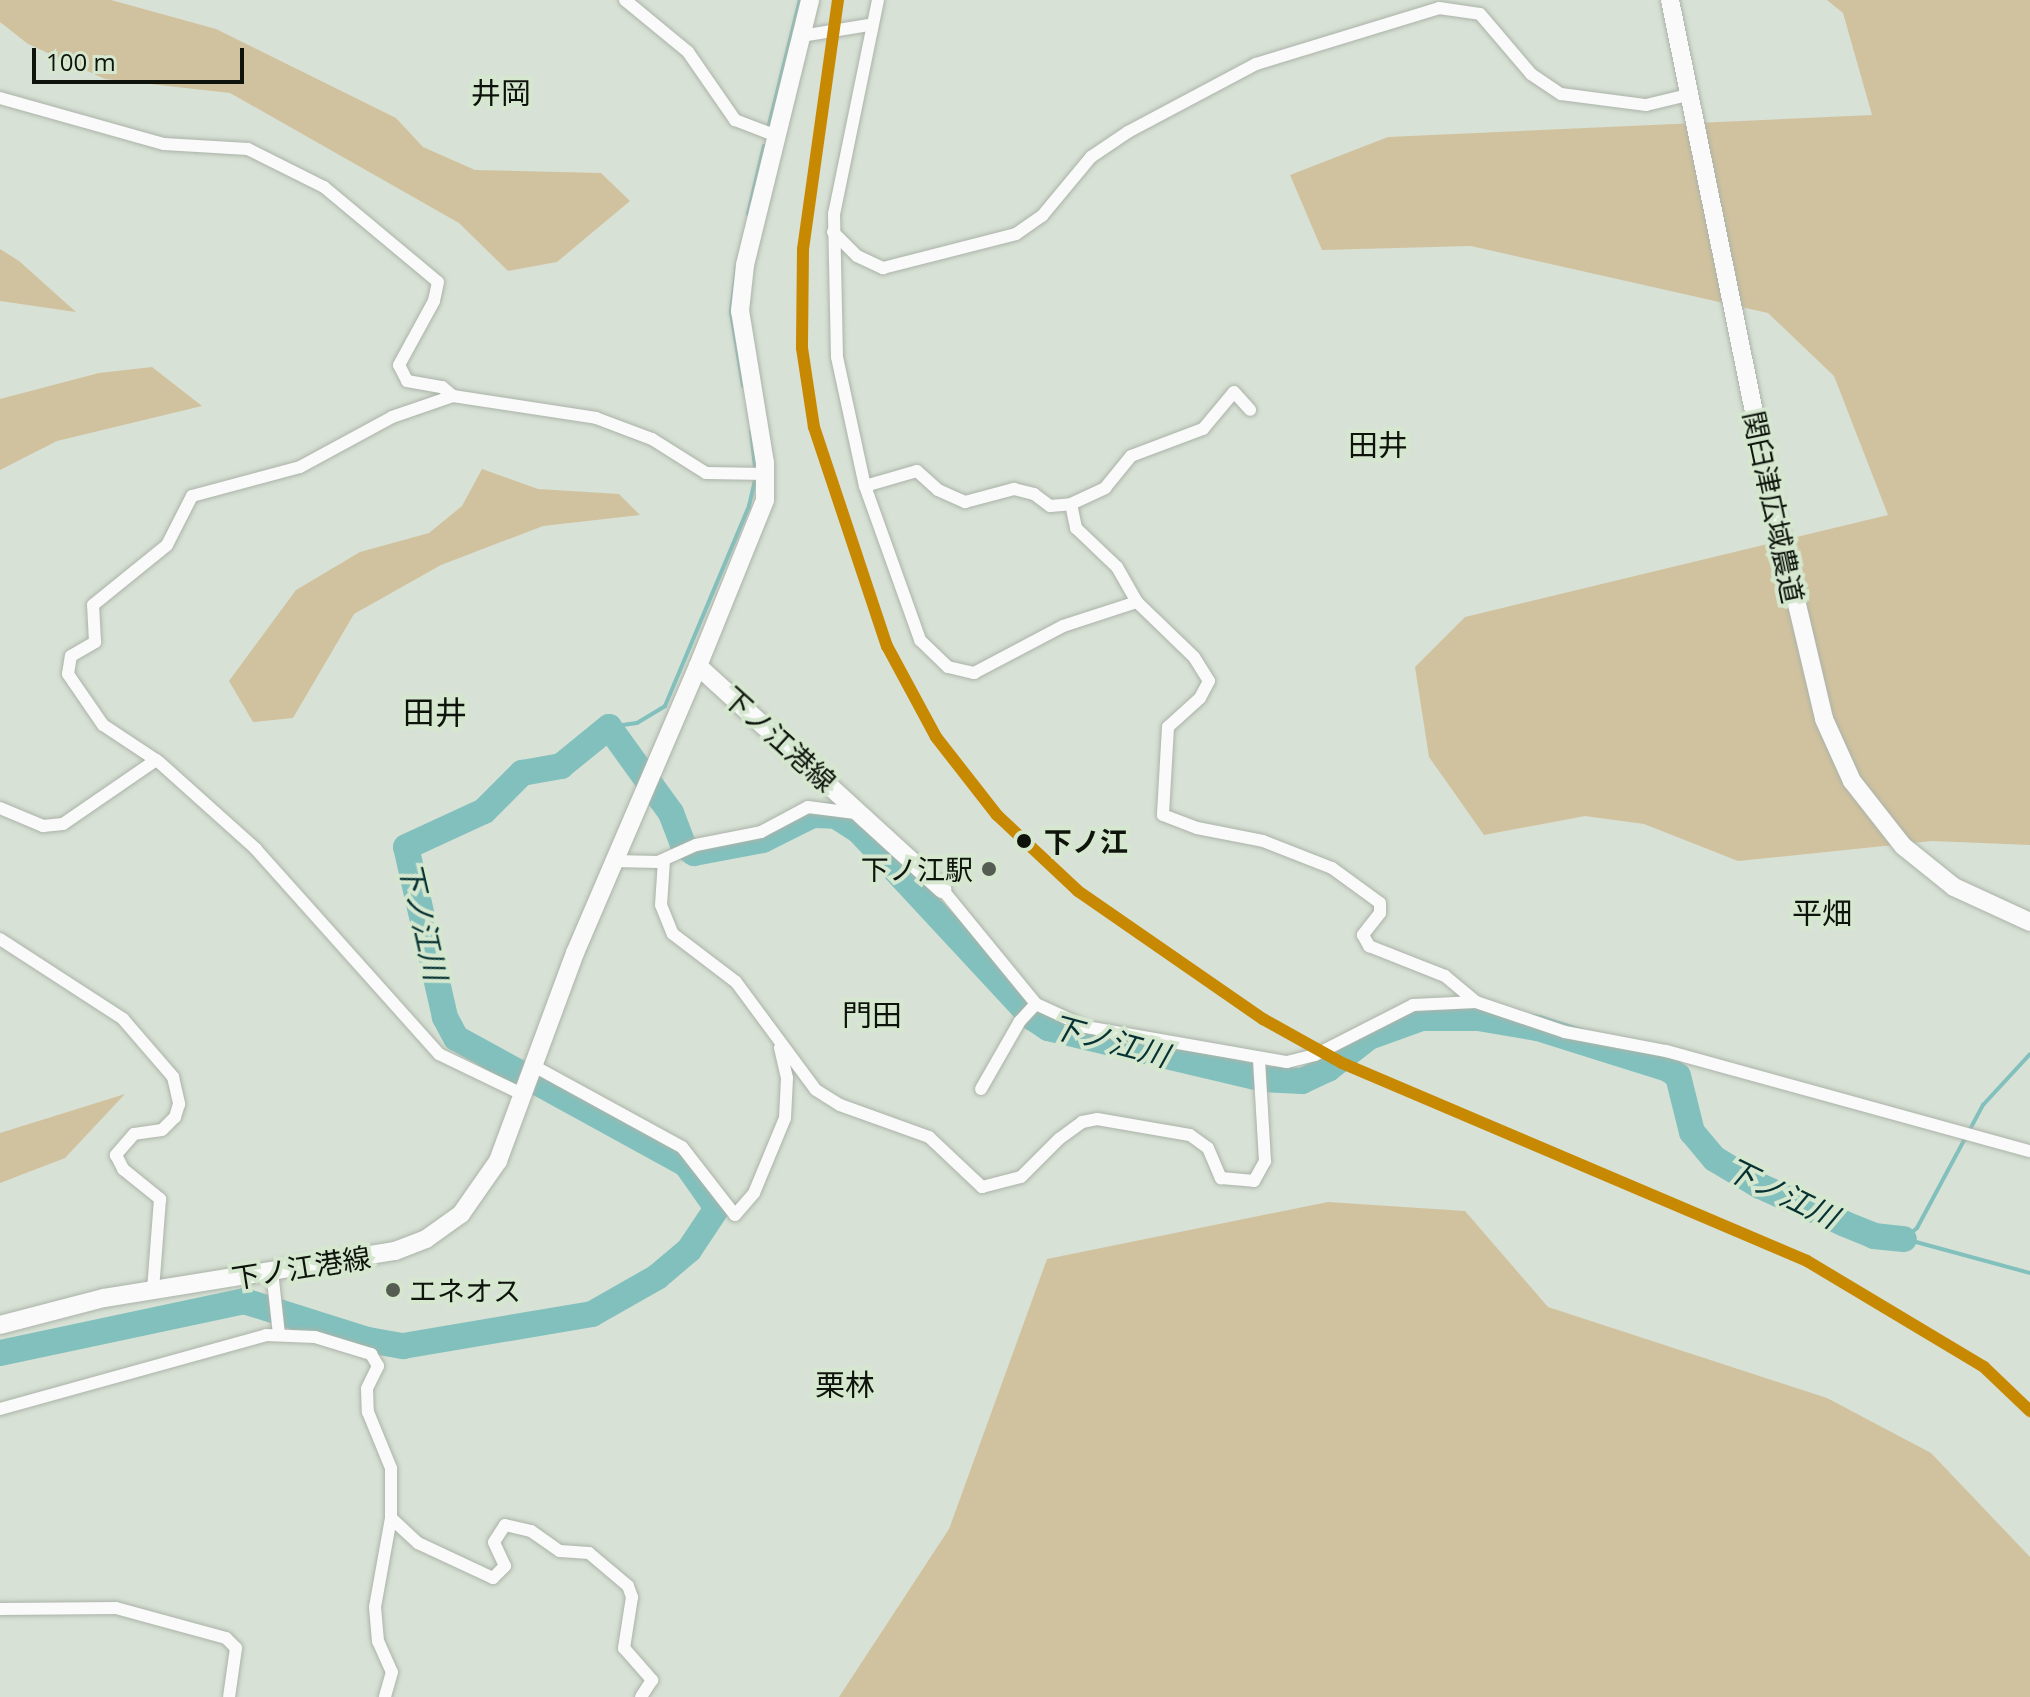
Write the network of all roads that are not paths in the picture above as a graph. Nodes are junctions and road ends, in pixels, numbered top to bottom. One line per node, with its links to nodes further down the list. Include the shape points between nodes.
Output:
1 (625, 0): 9 (street, via 688,52 735,120)
2 (810, 0): 6 (street)
3 (878, 0): 5 (street)
4 (1670, 0): 7 (street, 関臼津広域農道)
5 (869, 25): 6 (street); 10 (street)
6 (801, 36): 9 (street)
7 (1688, 95): 10 (street, via 1646,105 1561,94 1531,74 1480,14 1439,8 1268,59 1128,132 1091,157 1042,216 1016,234 883,268 857,256); 24 (street, 関臼津広域農道, via 1805,653 1838,753 1864,799 1931,870 1984,904)
8 (0, 98): 11 (street, via 164,144 248,149 285,163 324,187 438,282 434,301 399,365 407,381 442,387)
9 (777, 136): 13 (street, via 740,311)
10 (833, 232): 14 (street, via 837,357)
11 (453, 396): 13 (street, via 517,410 596,418 652,439 698,470); 18 (street, via 392,417 300,467 192,496 167,545 93,605 95,642 71,656 68,674 103,725)
12 (1250, 410): 15 (street, via 1234,392 1203,429 1131,456 1105,488)
13 (759, 473): 17 (street, via 758,522)
14 (865, 486): 15 (street, via 917,471 938,490 965,502 1014,489 1034,494 1051,507); 16 (street, via 917,635 954,670 981,671 1063,626)
15 (1071, 504): 16 (street, via 1076,528 1117,567)
16 (1137, 602): 26 (street, via 1194,657 1209,681 1200,698 1168,727 1163,815 1274,844 1332,868 1380,903 1380,913 1363,935 1369,946 1445,976)
17 (698, 666): 20 (street, 下ノ江港線); 22 (street, 下ノ江港線)
18 (156, 760): 19 (street, via 63,824 43,826); 32 (street, via 256,849 439,1054)
19 (0, 808)
20 (875, 824): 21 (street, via 848,809 816,806 761,832 690,848); 23 (street, 下ノ江港線)
21 (664, 860): 22 (street); 28 (street, via 661,905 673,934 736,982)
22 (614, 861): 30 (street)
23 (942, 889): 27 (street)
24 (2030, 922)
25 (0, 939): 35 (street, via 123,1019 173,1077 179,1104 175,1117 162,1130 134,1134 116,1155 123,1169 160,1199)
26 (1476, 1002): 29 (street, via 1413,1005 1315,1055); 33 (street, via 1565,1032 1666,1051)
27 (1034, 1006): 29 (street, via 1086,1027); 31 (street)
28 (777, 1033): 29 (street, via 823,1096 929,1137 968,1179 987,1188 1021,1177 1059,1139 1082,1122 1097,1119 1190,1135 1213,1155 1221,1178 1254,1181 1265,1161); 30 (street, via 787,1078 785,1118 754,1193 735,1215 682,1147)
29 (1260, 1064)
30 (532, 1066): 32 (street, 下ノ江港線)
31 (981, 1089)
32 (522, 1094): 34 (street, 下ノ江港線, via 490,1177 443,1229 395,1251)
33 (2030, 1151)
34 (272, 1271): 35 (street, 下ノ江港線); 37 (street)
35 (153, 1291): 36 (street, 下ノ江港線)
36 (0, 1325)
37 (279, 1332): 38 (street, via 215,1345); 39 (street, via 315,1337 374,1357 377,1371 366,1399 391,1468)
38 (0, 1409)
39 (391, 1518): 42 (street, via 375,1607 378,1641 392,1672); 43 (street, via 418,1543 493,1578 505,1566 494,1542 505,1525 531,1531 560,1551 589,1553 628,1586 632,1597 624,1648 652,1680)
40 (0, 1609): 41 (street, via 116,1608 226,1638 236,1648)
41 (229, 1697)
42 (385, 1697)
43 (641, 1697)

